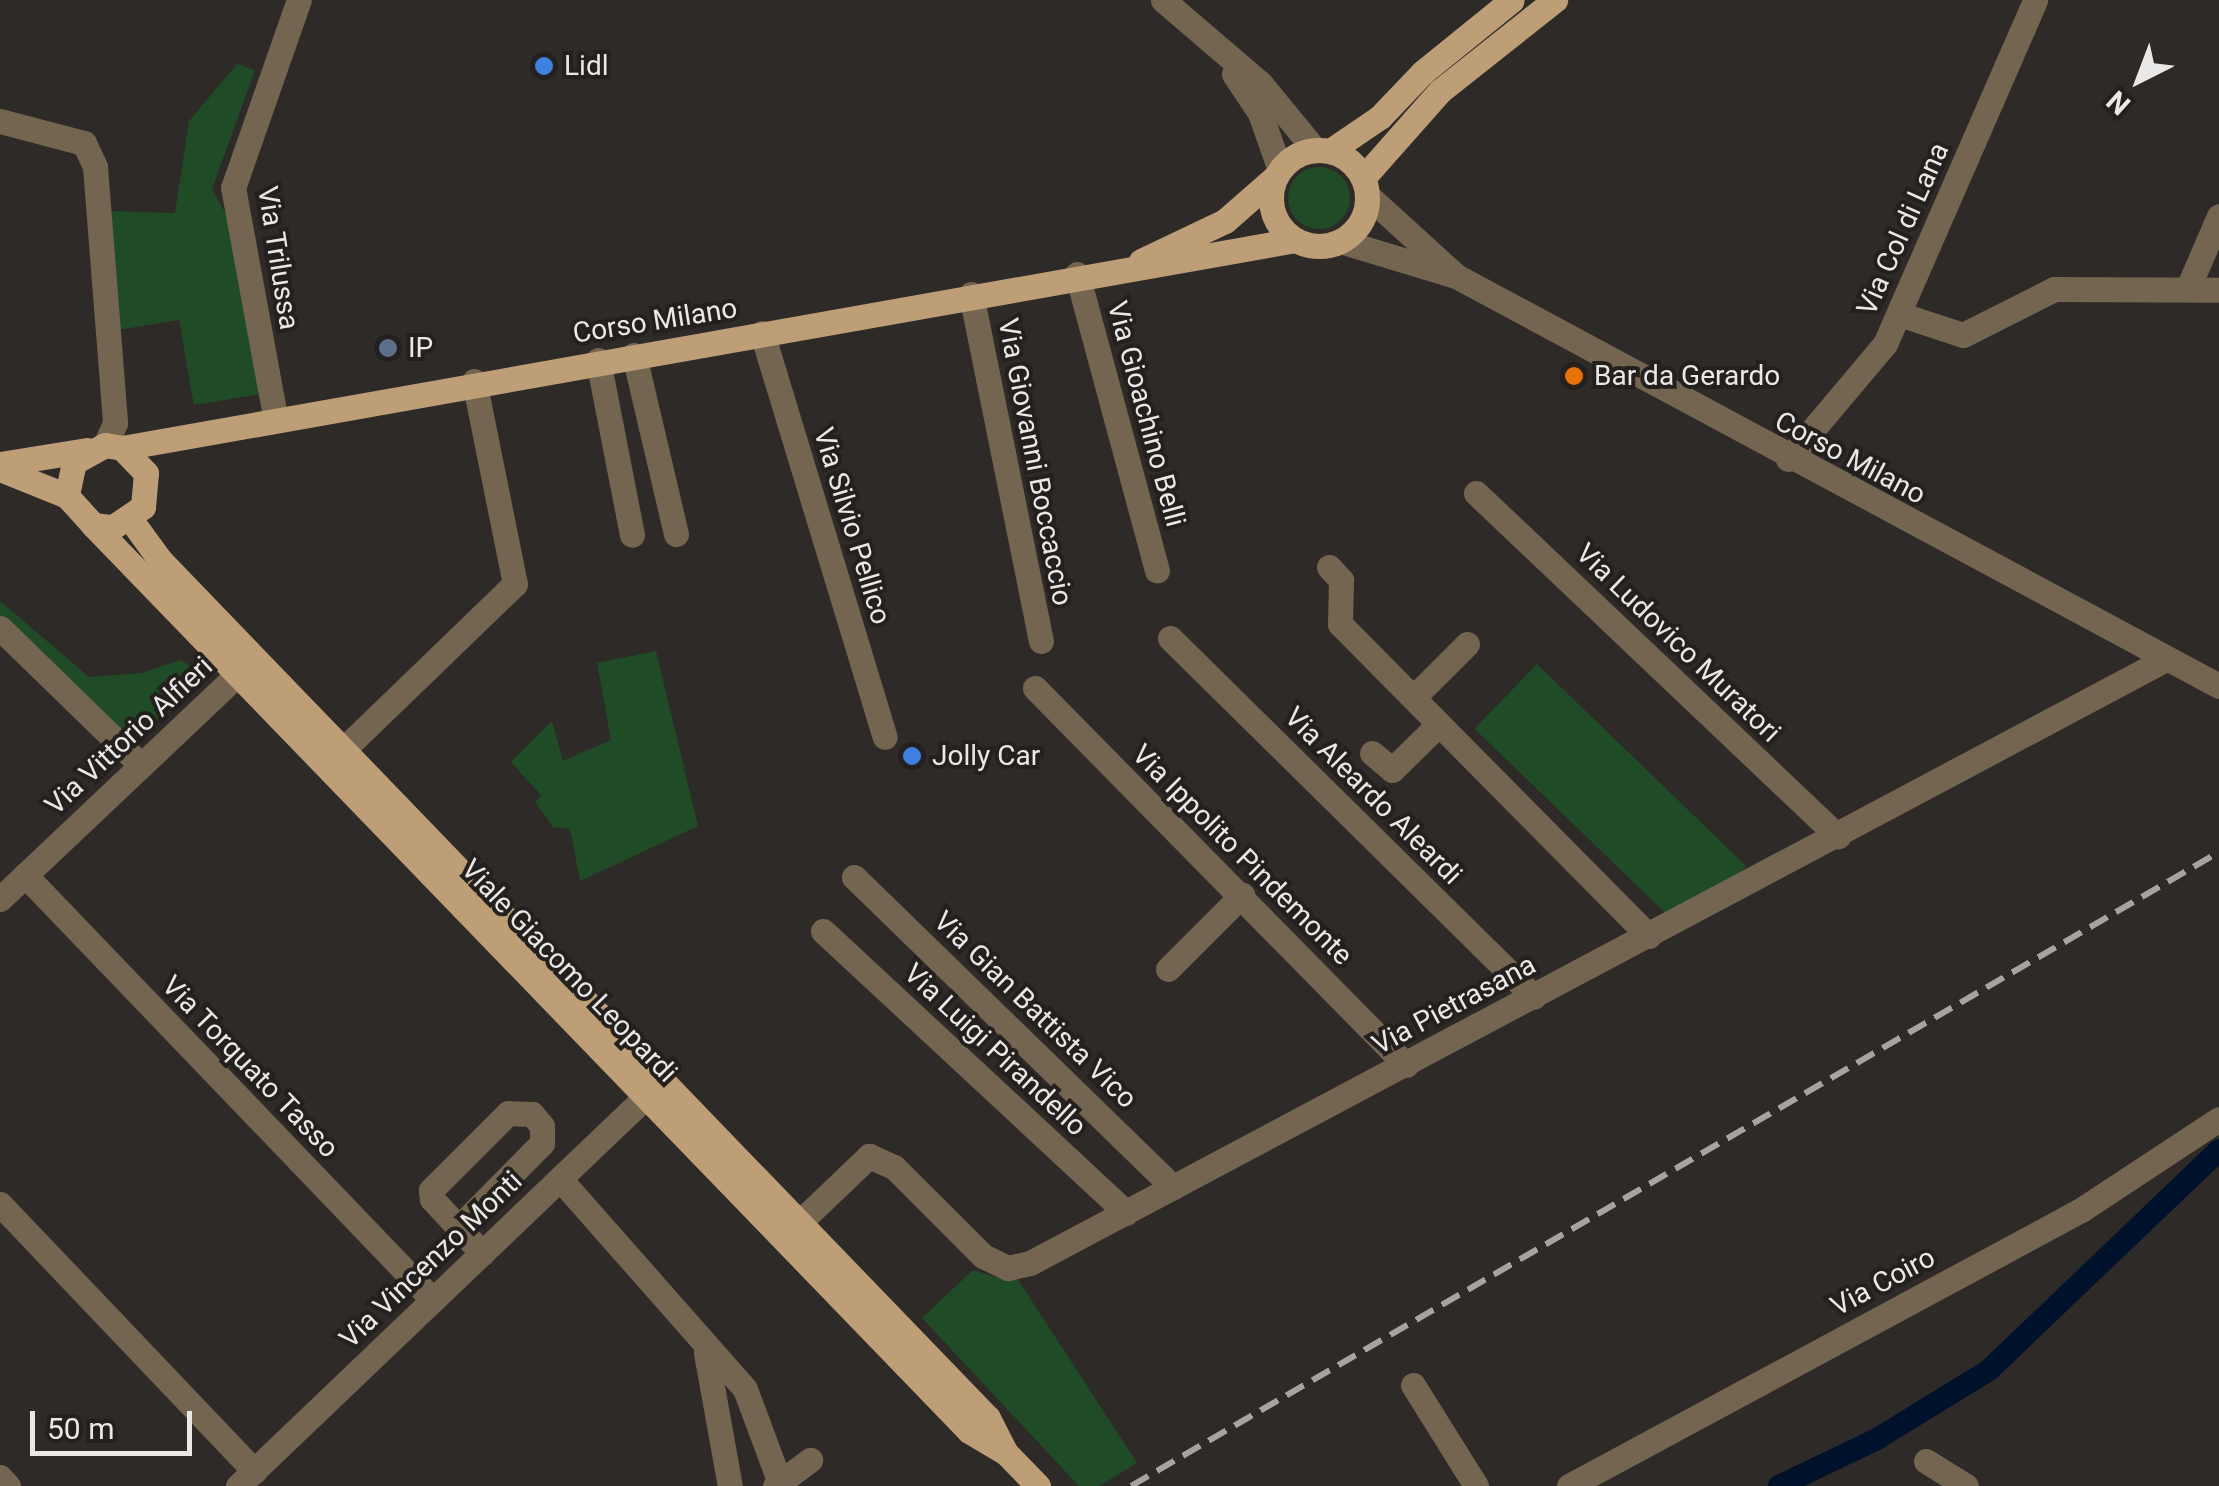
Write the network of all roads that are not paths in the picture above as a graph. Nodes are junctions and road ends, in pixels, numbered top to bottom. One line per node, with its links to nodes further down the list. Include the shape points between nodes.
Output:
1 (299, 0): 25 (street, Via Trilussa, via 232,188)
2 (1163, 0): 6 (street)
3 (1512, 0): 8 (main road, via 1423,72 1380,117)
4 (1556, 0): 10 (main road, via 1440,91)
5 (2035, 0): 20 (street, Via Col di Lana)
6 (1217, 49): 8 (street, via 1260,83); 9 (street, via 1260,113)
7 (0, 121): 27 (street, via 84,143 95,167 115,423)
8 (1322, 150): 9 (main road); 10 (main road, via 1350,161)
9 (1278, 173): 12 (main road, via 1273,213); 14 (main road, Corso Milano, via 1225,221)
10 (1365, 187): 13 (main road, via 1361,222); 16 (street, Corso Milano)
11 (2219, 216): 17 (street)
12 (1296, 240): 13 (main road); 14 (main road, Corso Milano, via 1176,265)
13 (1340, 242): 16 (street, Corso Milano)
14 (1132, 264): 15 (main road, Corso Milano)
15 (1078, 274): 19 (main road, Corso Milano); 38 (street, Via Gioachino Belli)
16 (1456, 276): 28 (street, Corso Milano)
17 (2188, 288): 18 (street); 20 (street, via 2054,290 1963,336)
18 (2219, 290)
19 (971, 294): 21 (main road, Corso Milano); 41 (street, Via Giovanni Boccaccio)
20 (1899, 314): 28 (street, Via Col di Lana, via 1885,344)
21 (762, 333): 22 (main road, Corso Milano); 49 (street, Via Silvio Pellico)
22 (634, 355): 23 (main road, Corso Milano); 35 (street)
23 (598, 360): 24 (main road, Corso Milano); 36 (street)
24 (474, 381): 25 (main road, Corso Milano); 50 (street, via 515,584)
25 (275, 416): 26 (main road, Corso Milano)
26 (186, 434): 27 (main road, Corso Milano); 30 (main road)
27 (105, 447): 29 (main road, Corso Milano); 30 (main road); 32 (main road, via 67,478)
28 (1788, 459): 43 (street, Corso Milano)
29 (0, 466): 32 (main road, Corso Milano)
30 (146, 473): 33 (main road, via 143,507)
31 (1476, 493): 53 (street, Via Ludovico Muratori)
32 (67, 496): 34 (main road, Corso Milano)
33 (132, 520): 34 (main road); 44 (main road, Viale Giacomo Leopardi)
34 (93, 525): 44 (main road, Viale Giacomo Leopardi)
35 (676, 534)
36 (632, 535)
37 (1330, 567): 47 (street, via 1341,580 1340,624)
38 (1157, 570)
39 (0, 628): 52 (street)
40 (1170, 638): 61 (street, Via Aleardo Aleardi)
41 (1041, 641)
42 (1467, 644): 47 (street)
43 (2166, 659): 45 (street, Corso Milano); 53 (street, Via Pietrasana)
44 (247, 666): 50 (main road, Viale Giacomo Leopardi); 52 (street, Via Vittorio Alfieri); 63 (main road, Viale Giacomo Leopardi)
45 (2215, 675)
46 (1035, 688): 56 (street, Via Ippolito Pindemonte)
47 (1414, 697): 48 (street)
48 (1437, 726): 51 (street, via 1392,770); 59 (street)
49 (885, 737)
50 (345, 748): 63 (main road, Viale Giacomo Leopardi)
51 (1372, 753)
52 (141, 765): 54 (street, Via Vittorio Alfieri)
53 (1838, 836): 59 (street, Via Pietrasana)
54 (25, 875): 57 (street, Via Vittorio Alfieri); 72 (street, Via Torquato Tasso)
55 (854, 877): 66 (street, Via Gian Battista Vico)
56 (1242, 895): 60 (street); 62 (street, Via Ippolito Pindemonte)
57 (0, 899)
58 (824, 931): 68 (street, Via Luigi Pirandello)
59 (1649, 936): 61 (street, Via Pietrasana)
60 (1168, 969)
61 (1534, 997): 62 (street, Via Pietrasana)
62 (1406, 1065): 66 (street, Via Pietrasana)
63 (657, 1086): 65 (street, Via Vincenzo Monti); 69 (main road, Viale Giacomo Leopardi); 77 (main road, Viale Giacomo Leopardi, via 969,1430)
64 (2219, 1119): 87 (street, Via Coiro, via 2081,1210)
65 (560, 1179): 71 (street, Via Vincenzo Monti); 73 (street)
66 (1174, 1187): 68 (street, Via Pietrasana)
67 (0, 1204): 81 (street)
68 (1126, 1213): 69 (street, Via Pietrasana, via 1008,1268 983,1256 894,1167 869,1156)
69 (802, 1220): 77 (main road, Viale Giacomo Leopardi, via 988,1418)
70 (458, 1226): 70 (street, via 542,1142 542,1126 532,1114 508,1113 432,1188 432,1199); 71 (street)
71 (482, 1252): 72 (street, Via Vincenzo Monti)
72 (433, 1300): 81 (street, Via Vincenzo Monti)
73 (706, 1352): 75 (street, via 745,1389); 76 (street)
74 (1413, 1384): 86 (street)
75 (752, 1409): 76 (street); 82 (street)
76 (716, 1419): 84 (street)
77 (1006, 1453): 85 (main road, Viale Giacomo Leopardi)
78 (810, 1460): 82 (street)
79 (1926, 1460): 88 (street)
80 (0, 1477): 83 (street)
81 (246, 1478)
82 (777, 1484)
83 (8, 1486)
84 (730, 1486)
85 (1038, 1486)
86 (1476, 1486)
87 (1568, 1486)
88 (1966, 1486)

